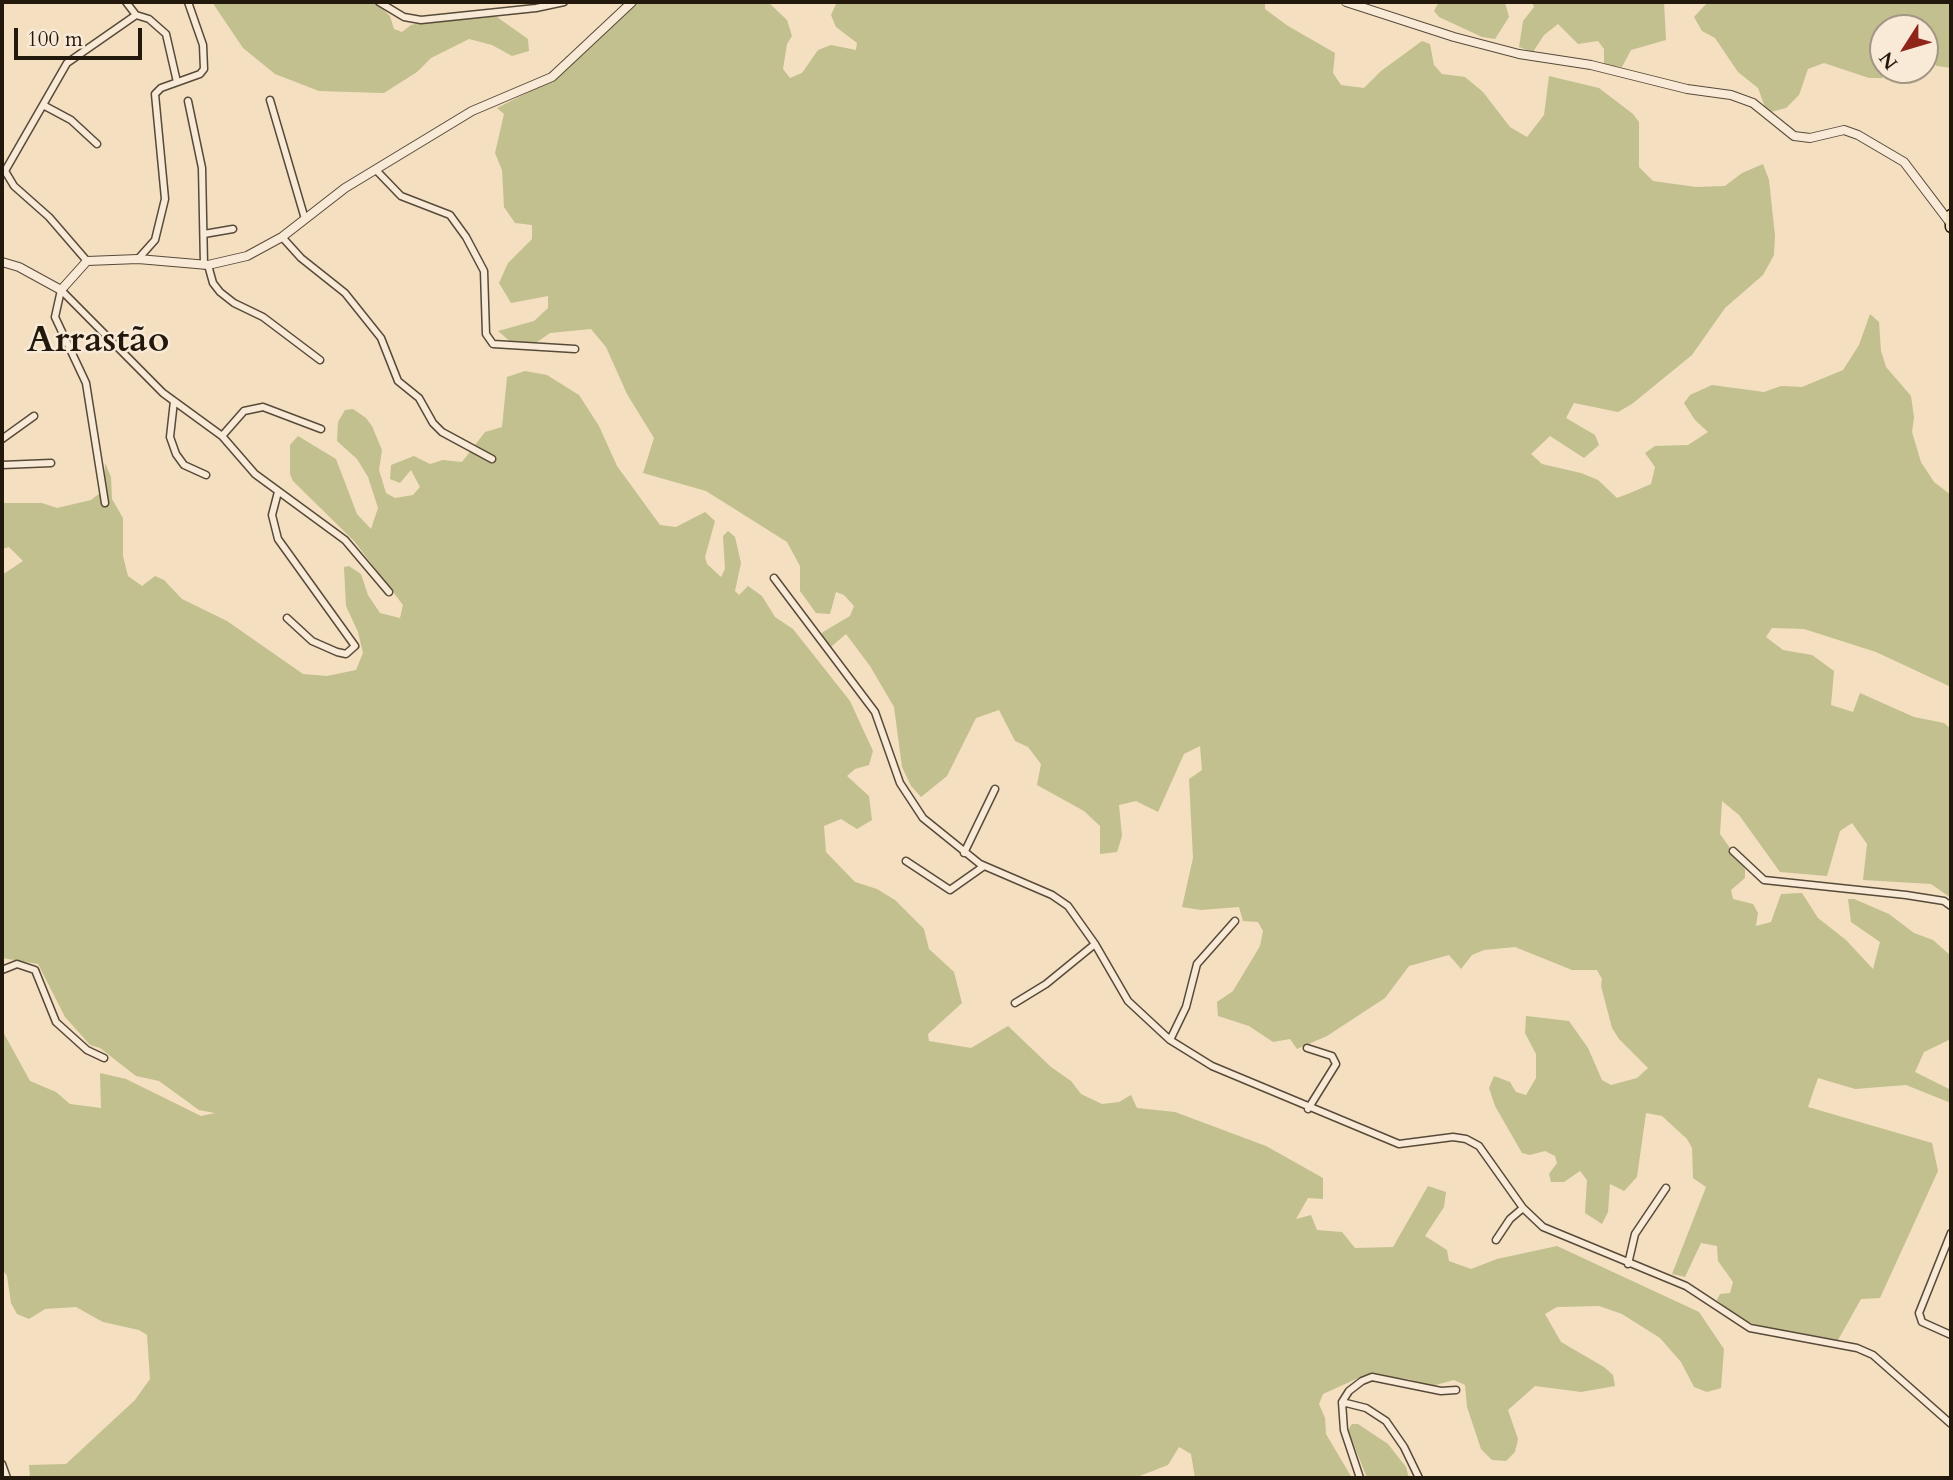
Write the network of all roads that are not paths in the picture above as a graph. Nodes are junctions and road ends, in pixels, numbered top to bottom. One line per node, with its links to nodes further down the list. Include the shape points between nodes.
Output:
1 (126, 2): 7 (street)
2 (188, 2): 8 (street, via 206,58 200,74)
3 (379, 2): 4 (street, via 404,17 421,20)
4 (564, 2)
5 (632, 2): 13 (street, via 552,77 472,111)
6 (1346, 2): 16 (street, via 1520,54 1731,95 1754,103 1794,136 1810,138 1844,130 1858,135 1904,162)
7 (136, 15): 8 (street, via 149,19 166,34); 11 (street, via 67,63)
8 (177, 82): 20 (street, via 154,96 165,199 155,240)
9 (270, 100): 15 (street)
10 (188, 101): 18 (street, via 202,168)
11 (43, 105): 12 (street, via 71,120); 21 (street, via 7,165 6,175)
12 (97, 144)
13 (376, 170): 15 (street); 25 (street, via 401,196 450,215 466,237 484,271 486,334 493,344)
14 (1951, 215): 16 (main road)
15 (305, 219): 19 (street)
16 (1951, 226)
17 (233, 229): 18 (street)
18 (204, 234): 23 (street)
19 (282, 237): 23 (street, via 247,256); 32 (street, via 345,293 381,338 398,381 419,398 433,423)
20 (138, 259): 21 (street); 23 (street)
21 (87, 261): 24 (street)
22 (2, 262): 24 (street)
23 (206, 265): 26 (street, via 220,292)
24 (61, 290): 27 (street); 37 (street, via 55,317 86,383)
25 (575, 349)
26 (320, 360)
27 (174, 401): 30 (street); 35 (street, via 170,437 176,454 184,465)
28 (34, 416): 31 (street)
29 (321, 429): 30 (street, via 263,407 244,411)
30 (222, 436): 36 (street, via 255,474)
31 (2, 439)
32 (492, 459)
33 (51, 463): 34 (street)
34 (2, 466)
35 (206, 475)
36 (278, 492): 39 (street, via 345,540); 40 (street, via 272,515 278,539 355,646 346,654 337,652 312,641)
37 (106, 503)
38 (774, 578): 43 (street, via 875,712 900,783 923,818)
39 (389, 592)
40 (286, 618)
41 (995, 789): 43 (street)
42 (1733, 851): 46 (street, via 1758,875 1780,884 1906,895)
43 (964, 853): 45 (street)
44 (906, 861): 45 (street, via 950,890)
45 (984, 866): 48 (street, via 1068,906)
46 (1951, 906)
47 (1235, 921): 51 (street, via 1197,964 1186,1007)
48 (1095, 944): 50 (street); 51 (street, via 1128,1001)
49 (2, 970): 53 (street, via 17,964 35,971 56,1022 87,1050)
50 (1015, 1003)
51 (1170, 1040): 54 (street, via 1212,1066)
52 (1307, 1048): 54 (street, via 1332,1056 1336,1064)
53 (104, 1058)
54 (1308, 1108): 56 (street, via 1399,1144 1466,1139 1479,1146)
55 (1666, 1188): 59 (street, via 1635,1234)
56 (1522, 1208): 58 (street); 59 (street, via 1543,1227)
57 (1951, 1233): 60 (street, via 1919,1313 1922,1322)
58 (1496, 1240)
59 (1628, 1264): 64 (street, via 1686,1286 1750,1328 1865,1351)
60 (1951, 1335)
61 (1456, 1390): 62 (street, via 1372,1377)
62 (1342, 1402): 67 (street, via 1344,1430); 68 (street, via 1366,1408 1386,1421)
63 (1951, 1410): 64 (street)
64 (1950, 1422)
65 (2, 1464): 66 (street)
66 (7, 1478)
67 (1360, 1478)
68 (1419, 1478)

